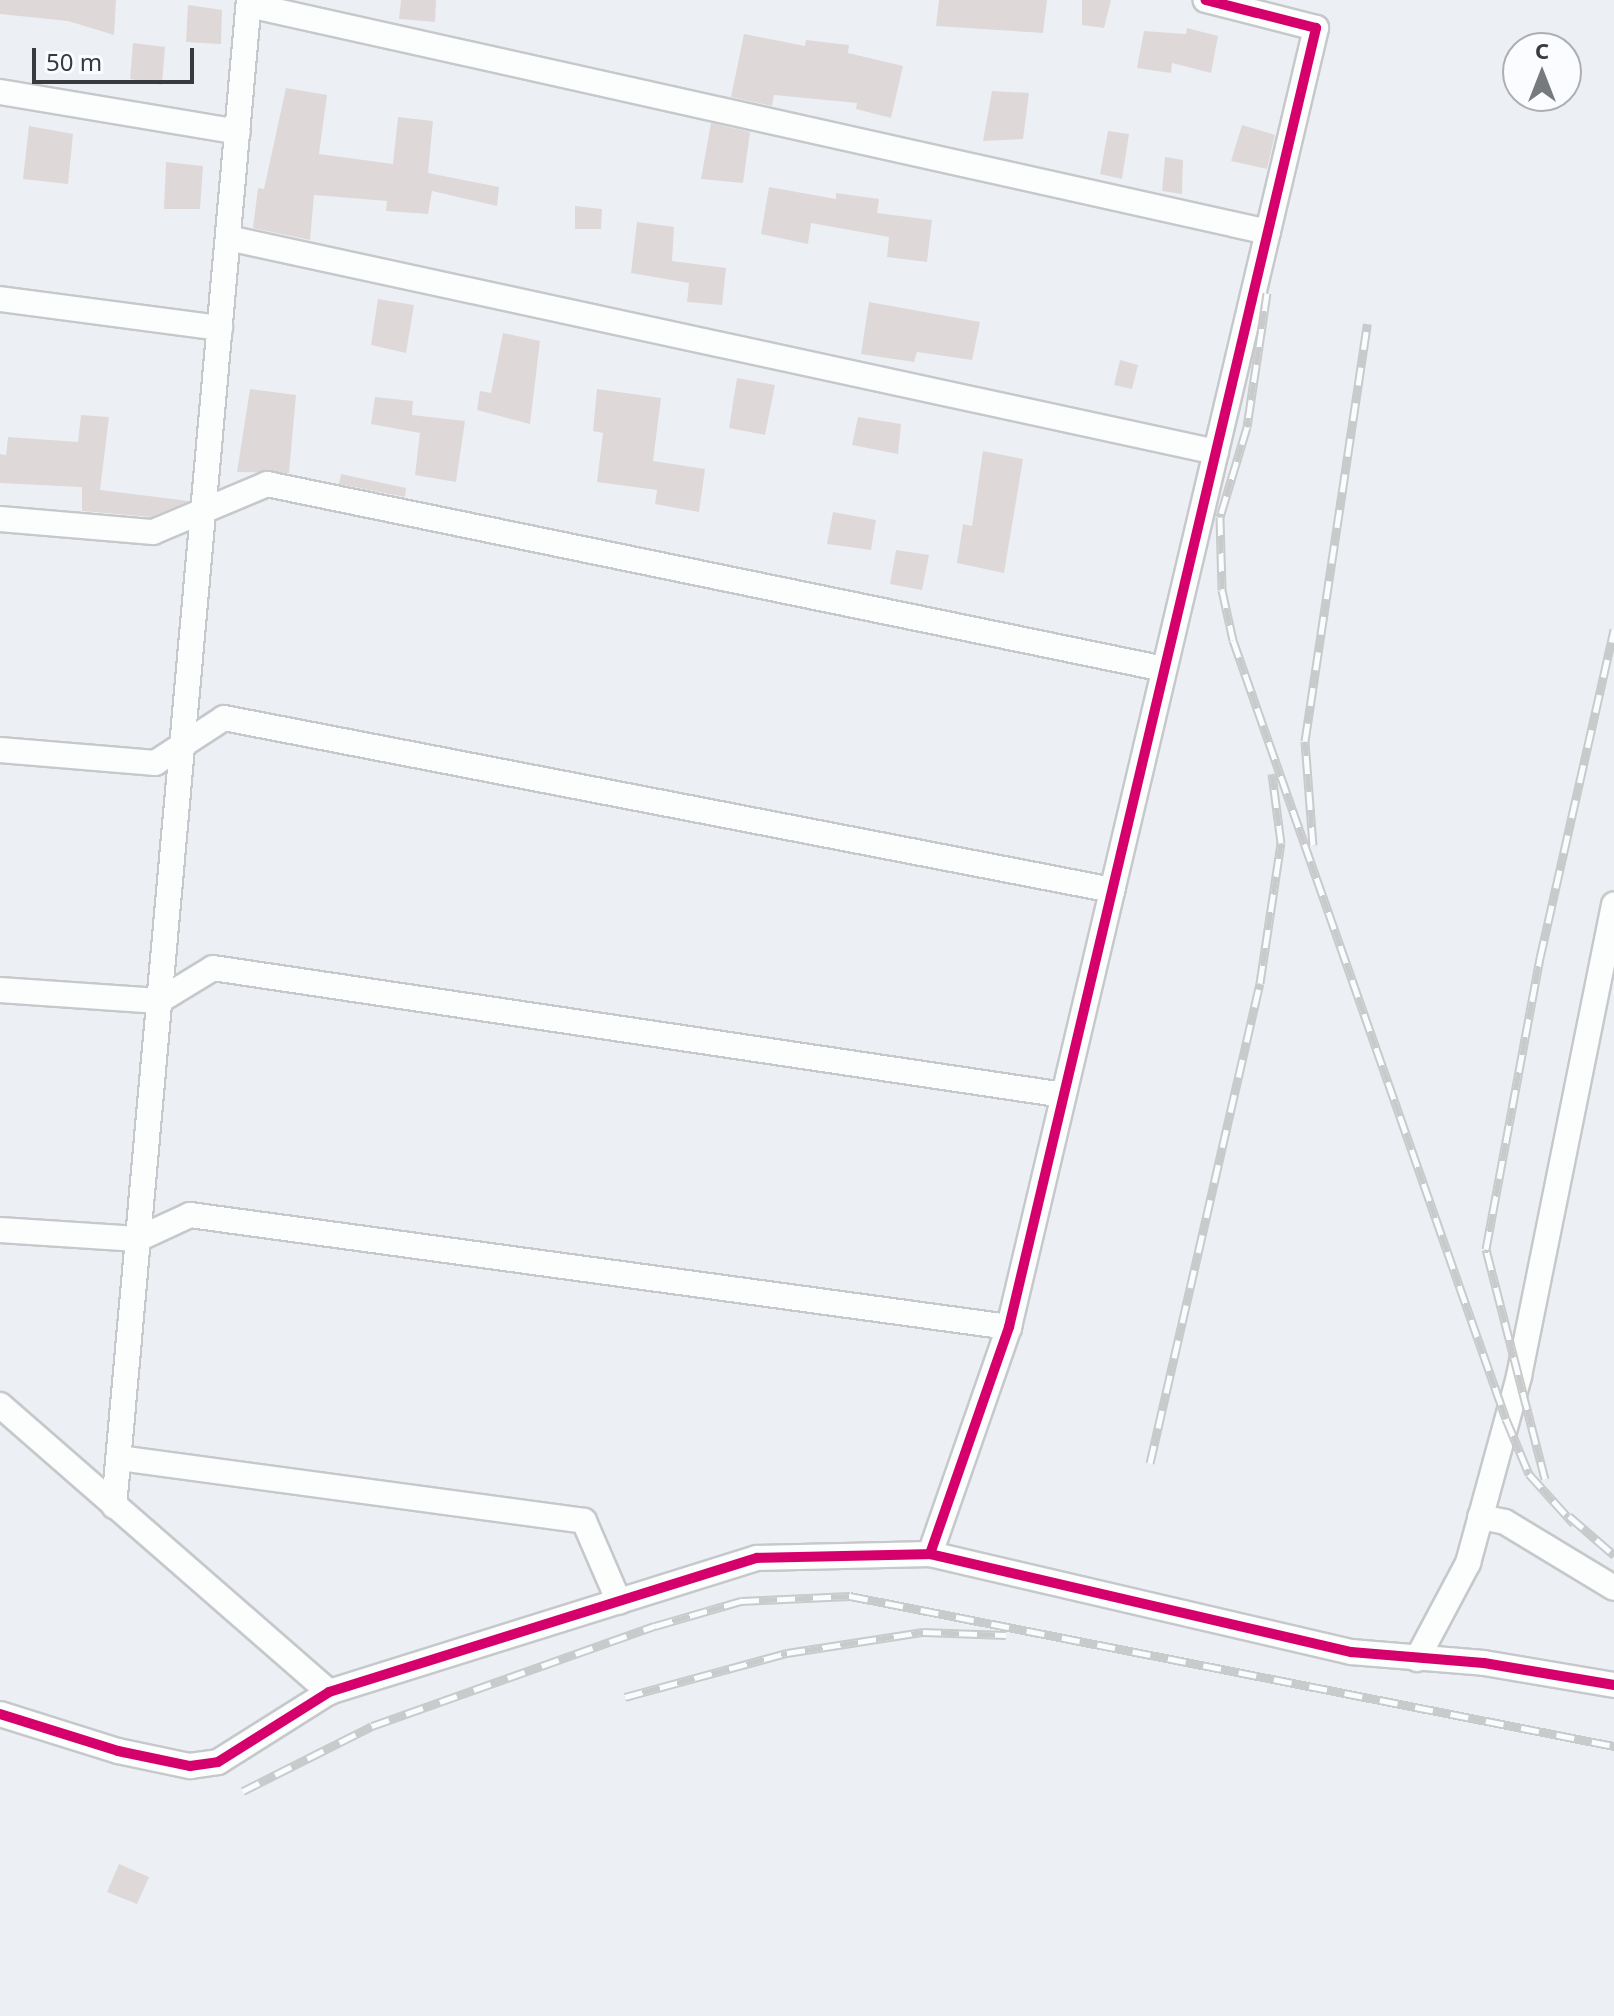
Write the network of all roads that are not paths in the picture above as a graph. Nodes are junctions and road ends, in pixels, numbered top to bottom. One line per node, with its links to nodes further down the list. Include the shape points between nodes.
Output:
1 (1206, 0): 5 (street, via 1316,28)
2 (249, 2): 4 (street); 5 (street)
3 (0, 92): 4 (street)
4 (238, 132): 6 (street)
5 (1268, 232): 9 (street)
6 (228, 238): 8 (street); 9 (street)
7 (0, 299): 8 (street)
8 (220, 328): 10 (street)
9 (1216, 452): 12 (street)
10 (203, 514): 11 (street, via 153,532); 12 (street, via 267,484); 13 (street)
11 (0, 519)
12 (1164, 669): 15 (street)
13 (183, 742): 14 (street, via 155,763); 15 (street, via 224,718); 18 (street)
14 (0, 750)
15 (1112, 890): 19 (street)
16 (1614, 904): 26 (street, via 1519,1376)
17 (0, 990): 18 (street)
18 (159, 1001): 19 (street, via 213,968); 21 (street)
19 (1064, 1095): 22 (street)
20 (0, 1230): 21 (street)
21 (138, 1239): 22 (street, via 190,1215); 24 (street)
22 (1009, 1327): 27 (street)
23 (0, 1405): 25 (street)
24 (119, 1458): 25 (street); 29 (street, via 584,1521)
25 (114, 1506): 32 (street)
26 (1480, 1517): 28 (street, via 1505,1522); 30 (street, via 1468,1563)
27 (930, 1554): 29 (street, via 757,1558); 30 (street, via 1351,1652)
28 (1614, 1588)
29 (619, 1602): 32 (street)
30 (1417, 1659): 31 (street)
31 (1614, 1685)
32 (329, 1692): 33 (street, via 218,1762 190,1766)
33 (0, 1714)

